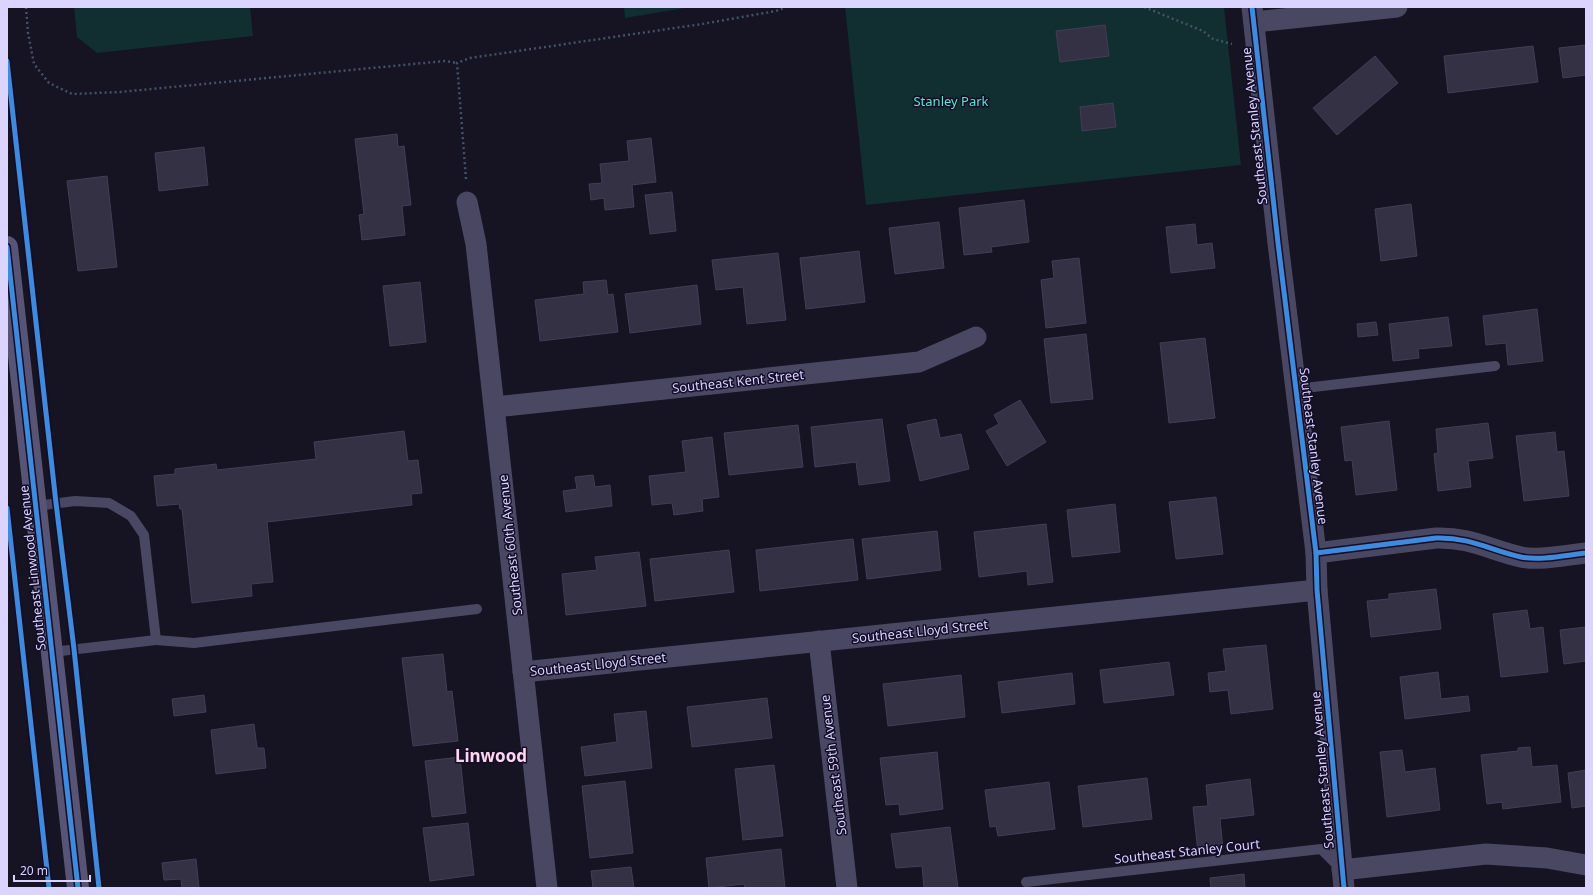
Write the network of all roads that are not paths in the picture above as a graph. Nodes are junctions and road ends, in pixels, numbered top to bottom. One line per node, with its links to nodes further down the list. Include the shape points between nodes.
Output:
1 (1397, 7): 2 (street)
2 (1253, 15): 7 (street, Southeast Stanley Avenue)
3 (468, 202): 8 (street, Southeast 60th Avenue, via 476,244)
4 (7, 247): 9 (main road, Southeast Linwood Avenue)
5 (976, 337): 8 (street, Southeast Kent Street, via 918,362)
6 (1495, 366): 7 (lane)
7 (1296, 389): 10 (street, Southeast Stanley Avenue)
8 (495, 407): 17 (street, Southeast 60th Avenue)
9 (36, 506): 14 (lane, via 75,501 109,503 131,516 144,535); 16 (main road, Southeast Linwood Avenue)
10 (1316, 553): 11 (street, via 1452,538 1521,557); 12 (street, Southeast Stanley Avenue)
11 (1586, 553)
12 (1318, 590): 15 (street, Southeast Lloyd Street); 19 (street, Southeast Stanley Avenue)
13 (477, 609): 14 (lane, via 194,643)
14 (156, 640): 16 (lane)
15 (819, 641): 17 (street, Southeast Lloyd Street); 23 (street, Southeast 59th Avenue)
16 (52, 652): 21 (main road, Southeast Linwood Avenue)
17 (523, 672): 22 (street, Southeast 60th Avenue)
18 (1586, 866): 19 (street, via 1547,858 1486,854)
19 (1343, 879): 20 (lane, Southeast Stanley Court, via 1321,849)
20 (1026, 882)
21 (78, 888)
22 (547, 888)
23 (847, 888)

